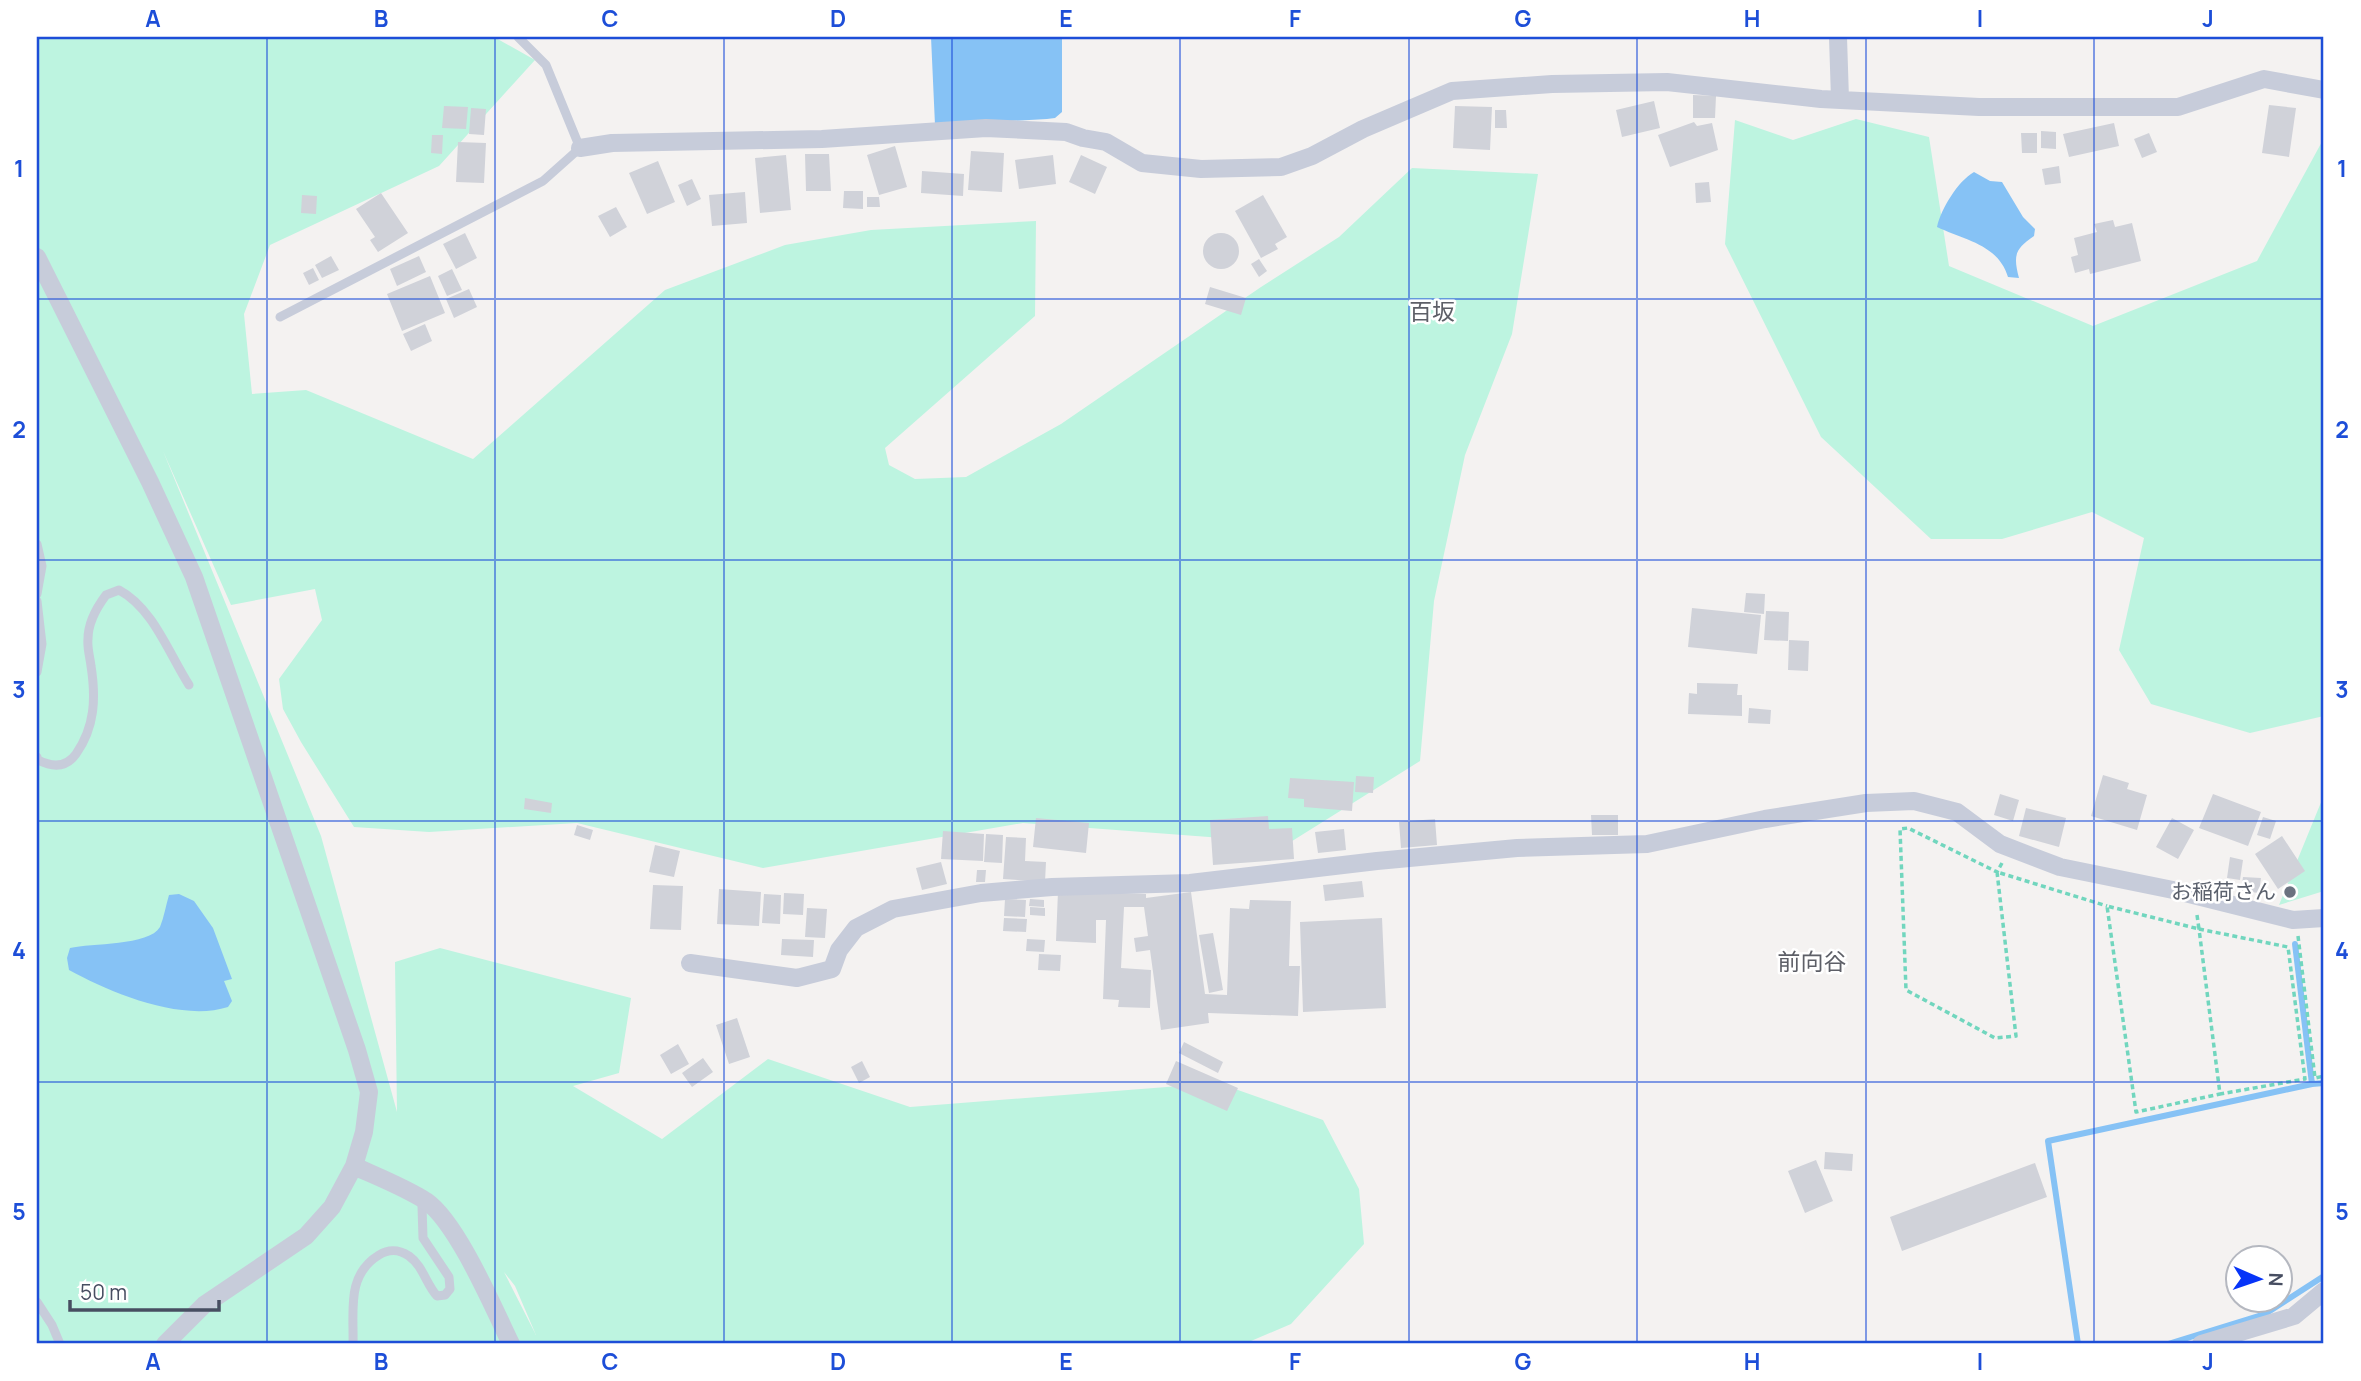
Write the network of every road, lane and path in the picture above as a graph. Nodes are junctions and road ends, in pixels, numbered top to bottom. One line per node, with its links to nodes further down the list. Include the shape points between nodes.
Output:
1 (518, 37): 5 (lane, via 545,65)
2 (1839, 37): 4 (street)
3 (2324, 89): 4 (street, via 2264,79 2178,107 1979,107)
4 (1840, 100): 5 (street, via 1667,82 1452,90 1281,167 1201,169 1142,163 1106,142 1066,132 986,128)
5 (580, 148): 7 (lane, via 543,181)
6 (37, 257): 22 (street, via 150,482 208,615 369,1092)
7 (280, 317)
8 (37, 544): 9 (lane, via 42,566)
9 (37, 594)
10 (37, 601): 11 (lane, via 42,644)
11 (37, 672)
12 (189, 685): 13 (lane, via 143,610 119,590 106,595 87,637 94,699 90,729 72,759 61,766)
13 (37, 757)
14 (1997, 873): 14 (path, via 2016,1036 1995,1038 1906,990 1900,829 1908,828); 15 (path)
15 (2106, 906): 17 (path); 21 (path, via 2136,1112)
16 (2324, 918): 19 (street, via 2293,920 2060,867 2000,845 1957,812 1914,801 1866,803 1777,817 1647,844 1517,848 1189,883 981,893 893,909 856,928 839,950 832,969 797,978)
17 (2199, 929): 21 (path); 21 (path, via 2288,947 2305,1079)
18 (2298, 936): 20 (path, via 2315,1078)
19 (690, 963)
20 (2324, 1076)
21 (2220, 1094)
22 (354, 1166): 23 (street); 27 (street, via 332,1207 306,1236 204,1306)
23 (426, 1202): 28 (lane, via 422,1206 423,1238 449,1277 450,1289 437,1296 418,1265 398,1251 374,1258 355,1282); 29 (street, via 452,1231)
24 (2324, 1291): 30 (street, via 2294,1316)
25 (37, 1303): 26 (lane)
26 (60, 1344)
27 (164, 1344)
28 (353, 1344)
29 (511, 1344)
30 (2201, 1344)

